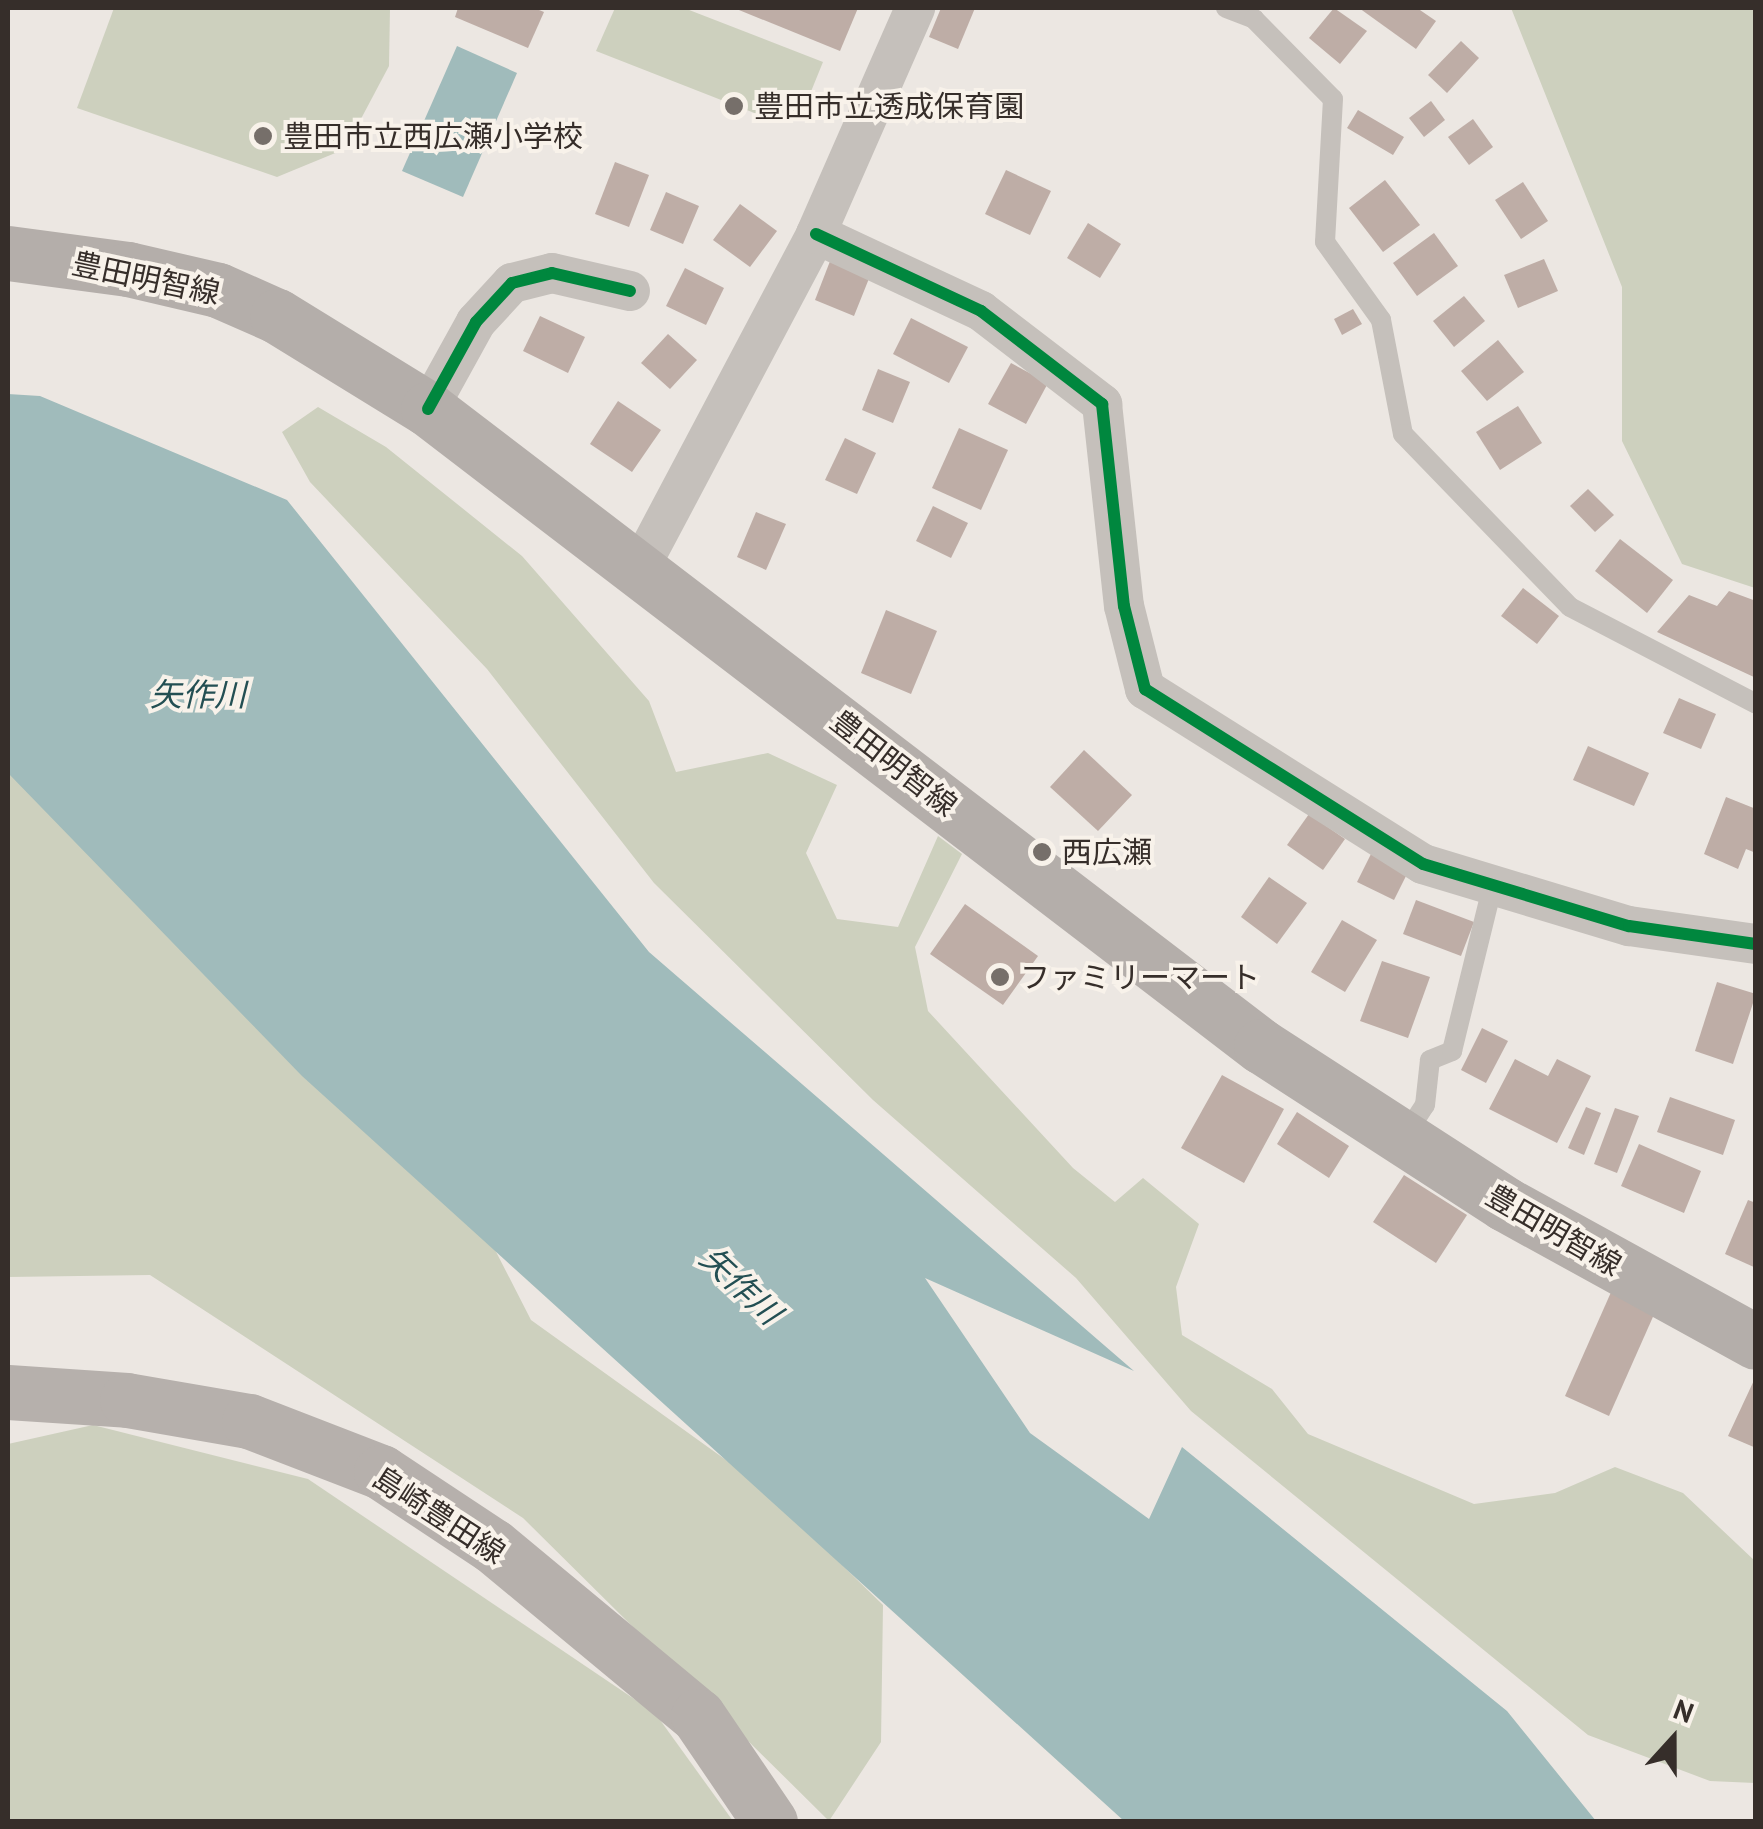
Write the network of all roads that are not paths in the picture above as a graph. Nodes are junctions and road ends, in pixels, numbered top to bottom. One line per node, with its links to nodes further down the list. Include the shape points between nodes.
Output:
1 (915, 8): 3 (street)
2 (1226, 8): 8 (lane, via 1254,19 1333,99 1324,242 1381,320 1404,434 1570,607)
3 (816, 234): 7 (street); 9 (street, via 981,311 1102,404 1124,606 1145,689 1336,815 1423,864)
4 (8, 254): 6 (main road, 豊田明智線, via 128,269 218,290 277,316)
5 (630, 291): 6 (street, via 552,272 512,284 476,322)
6 (428, 408): 7 (main road, 豊田明智線)
7 (640, 566): 11 (main road, 豊田明智線, via 1260,1046)
8 (1756, 704)
9 (1492, 888): 10 (street, via 1629,926); 11 (lane, via 1452,1051 1430,1060 1425,1106)
10 (1756, 944)
11 (1403, 1138): 12 (main road, 豊田明智線, via 1505,1204)
12 (1756, 1342)
13 (8, 1392): 14 (main road, 島崎豊田線, via 127,1400 249,1421 381,1472 493,1546 698,1716)
14 (770, 1822)

